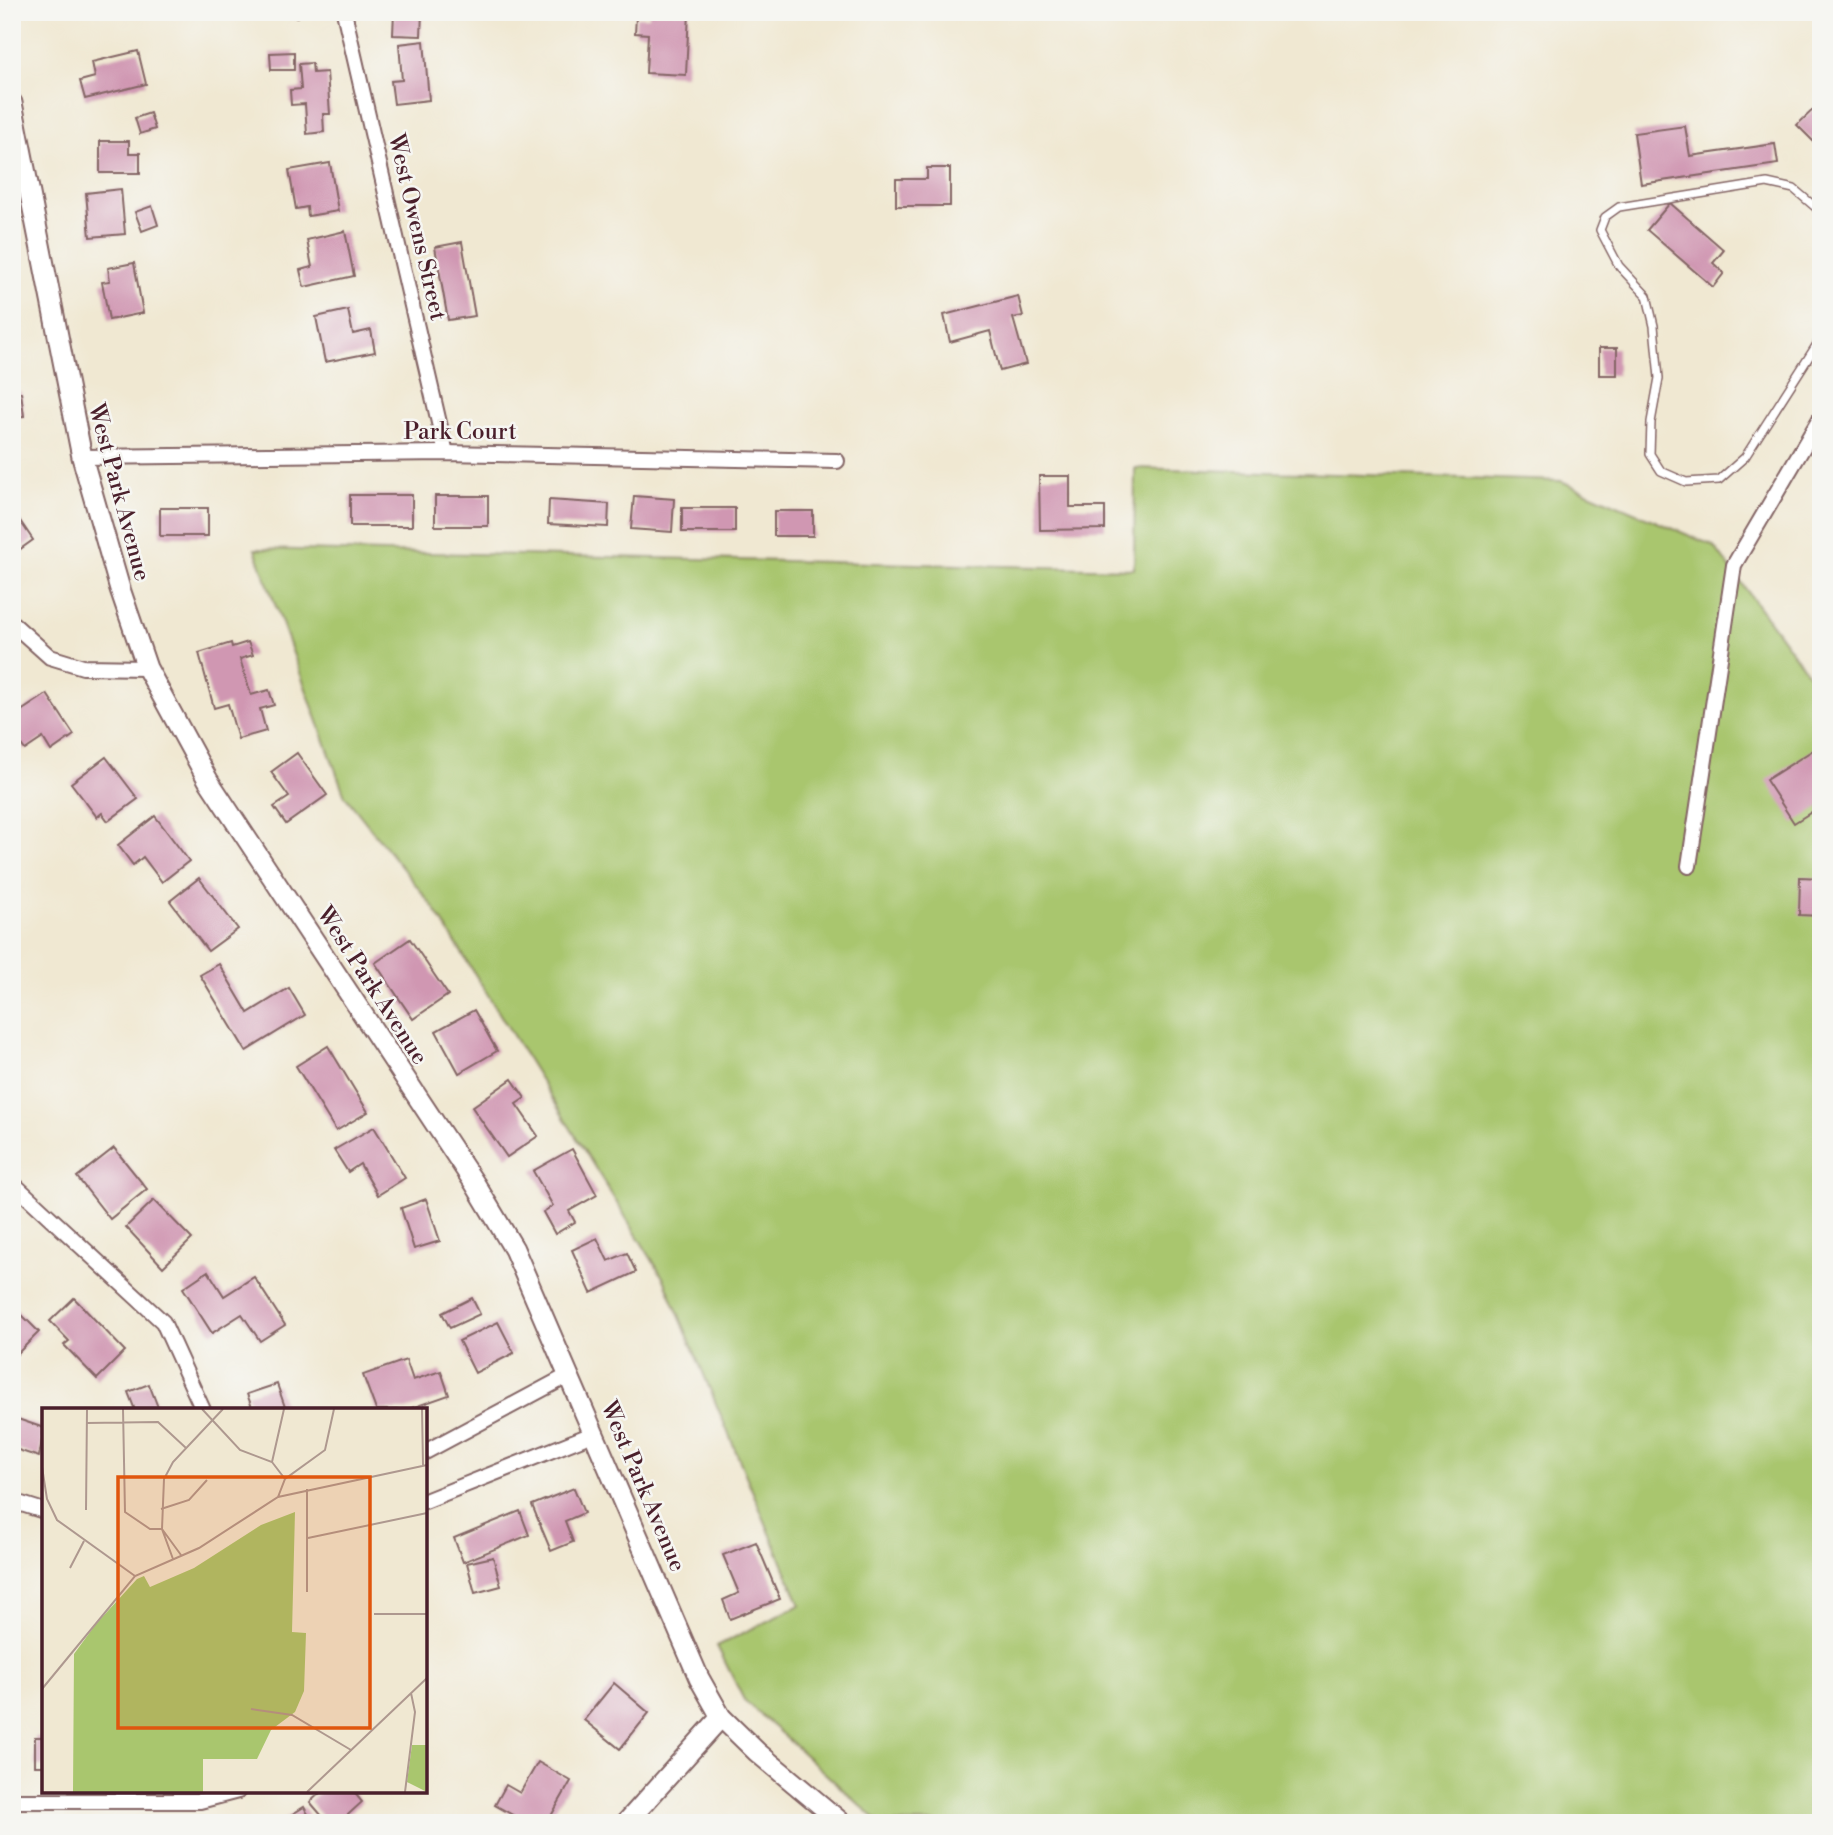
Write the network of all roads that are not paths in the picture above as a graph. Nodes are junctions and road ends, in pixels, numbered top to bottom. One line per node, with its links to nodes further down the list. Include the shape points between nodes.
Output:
1 (344, 12): 6 (street, West Owens Street)
2 (12, 103): 7 (street, West Park Avenue)
3 (1821, 212): 4 (lane, via 1794,189 1767,183 1619,207 1605,217 1600,230 1619,266 1647,296 1659,378 1650,454 1661,471 1686,482 1719,480 1745,457)
4 (1821, 338)
5 (1821, 416): 11 (street, via 1734,565)
6 (446, 453): 7 (street, Park Court); 8 (street, Park Court)
7 (82, 457): 10 (street, West Park Avenue)
8 (837, 461)
9 (12, 623): 10 (street, via 50,657 83,667)
10 (147, 668): 13 (street, West Park Avenue, via 208,780 514,1249)
11 (1689, 866)
12 (17, 1187): 14 (street, via 163,1322)
13 (569, 1375): 15 (street, West Park Avenue); 16 (street)
14 (202, 1408)
15 (595, 1433): 17 (street); 20 (street, West Park Avenue, via 699,1678)
16 (427, 1451)
17 (427, 1500)
18 (12, 1501): 19 (street)
19 (42, 1510)
20 (721, 1717): 23 (street); 24 (street, West Park Avenue)
21 (230, 1793): 22 (street, via 200,1801)
22 (12, 1801)
23 (626, 1823)
24 (842, 1823)

